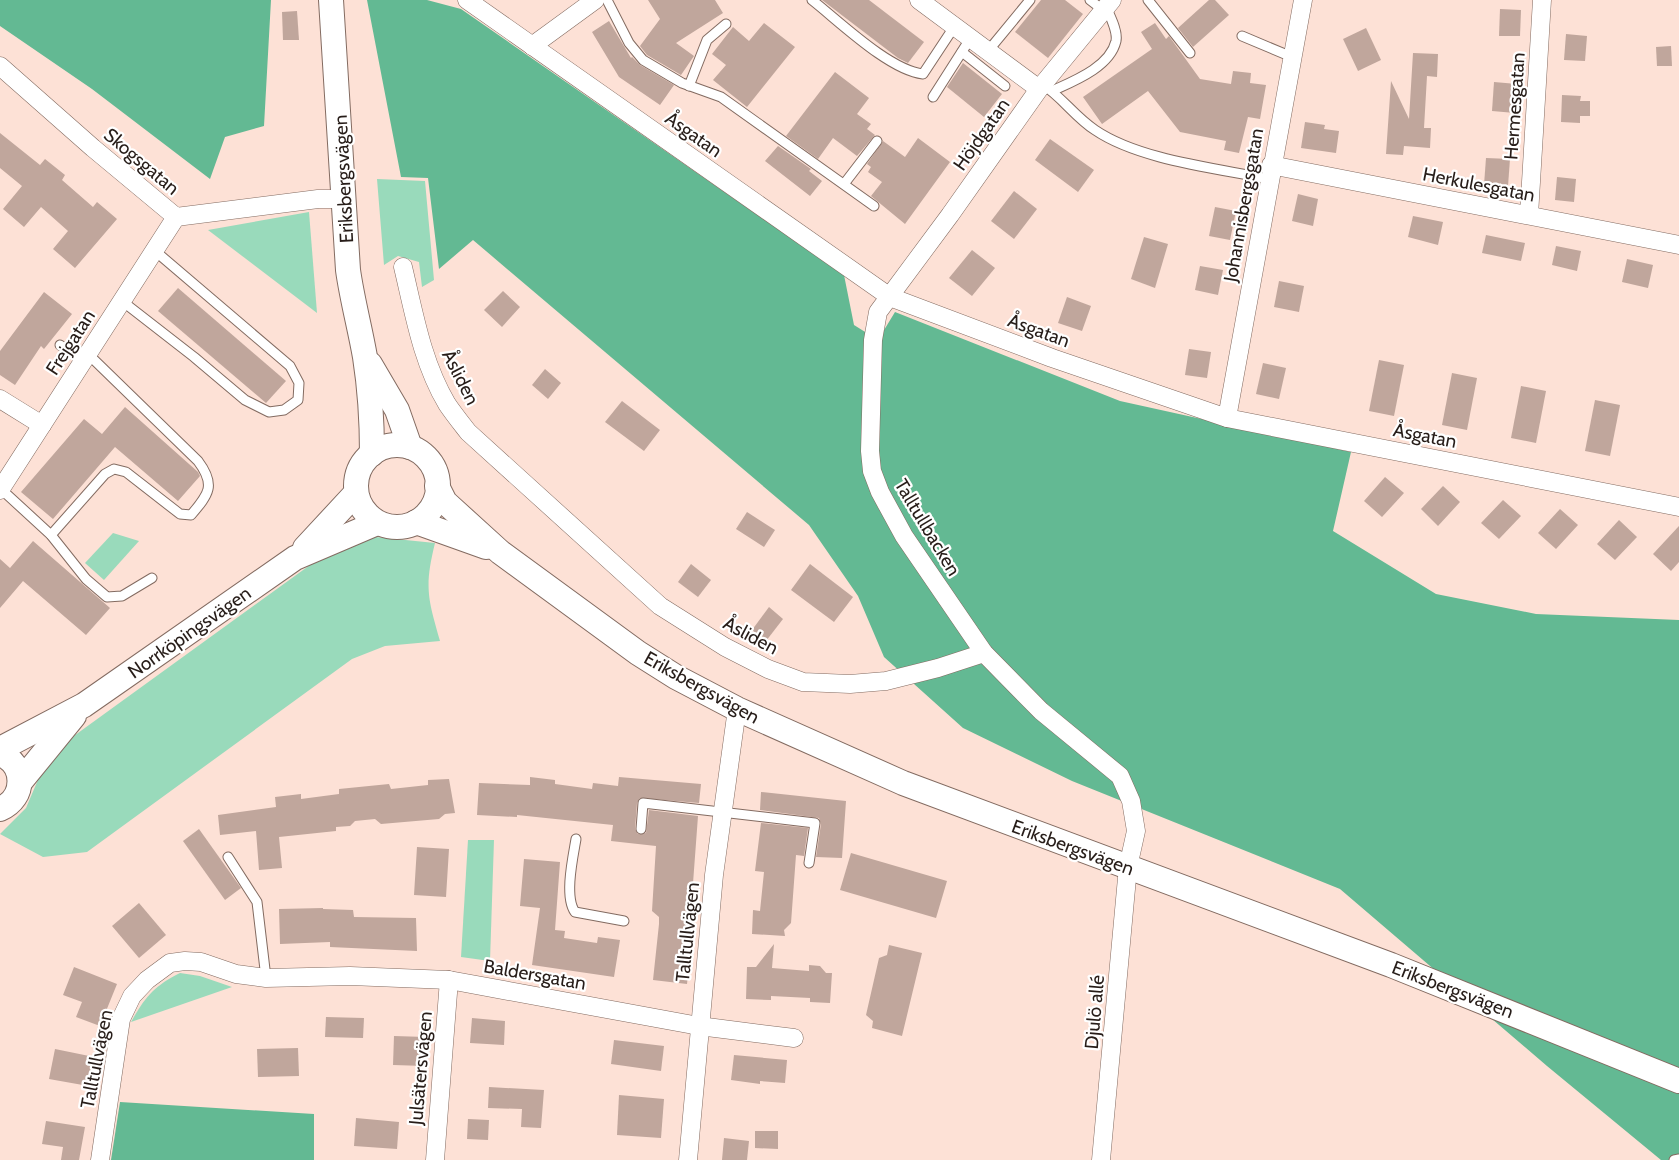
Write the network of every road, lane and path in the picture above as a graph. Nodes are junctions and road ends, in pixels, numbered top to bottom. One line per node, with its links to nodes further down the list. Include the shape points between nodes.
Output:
1 (331, 0): 28 (main road, Eriksbergsvägen)
2 (468, 0): 15 (street, Åsgatan)
3 (595, 0): 15 (street)
4 (607, 0): 21 (lane, via 629,43 643,60)
5 (812, 0): 13 (lane, via 890,62 909,73 923,74)
6 (918, 0): 13 (street)
7 (1030, 0): 17 (lane)
8 (1148, 0): 18 (lane)
9 (1303, 0): 19 (street, Johannisbergsgatan)
10 (1542, 0): 30 (street, Hermesgatan)
11 (1103, 4): 23 (street, Höjdgatan); 23 (lane, via 1117,40 1107,58 1078,80)
12 (726, 24): 21 (lane, via 707,40)
13 (954, 26): 16 (street)
14 (1242, 36): 19 (lane)
15 (532, 46): 35 (street, Åsgatan)
16 (966, 46): 17 (street); 22 (lane); 24 (lane)
17 (988, 51): 23 (street)
18 (1190, 53)
19 (1292, 57): 26 (street, Johannisbergsgatan)
20 (0, 66): 31 (street, Skogsgatan)
21 (690, 86): 27 (lane, via 721,97)
22 (1004, 86)
23 (1044, 88): 26 (lane, via 1095,130 1127,146 1172,159); 35 (street, Höjdgatan)
24 (934, 97)
25 (877, 140): 27 (lane)
26 (1270, 172): 30 (street, Herkulesgatan); 41 (street, Johannisbergsgatan)
27 (844, 184): 29 (lane)
28 (344, 199): 31 (street, Skogsgatan, via 309,200); 38 (main road, Eriksbergsvägen, via 348,270)
29 (874, 206)
30 (1529, 215): 32 (street, Herkulesgatan)
31 (176, 217): 33 (street, Frejgatan)
32 (1679, 245)
33 (154, 250): 36 (street, Frejgatan); 36 (lane, via 290,366 300,382 298,400 284,410 269,412 245,400)
34 (403, 267): 55 (street, Åsliden, via 430,368 447,404 468,432 660,606 725,647 803,682 850,684 886,681)
35 (890, 296): 41 (street, Åsgatan, via 1052,358); 55 (street, Talltullbacken, via 878,312 873,334 872,471 904,536)
36 (122, 301): 39 (street, Frejgatan)
37 (60, 345): 39 (lane)
38 (365, 356): 43 (main road, Eriksbergsvägen, via 397,410); 44 (main road, Eriksbergsvägen, via 372,416)
39 (86, 358): 42 (street, Frejgatan); 51 (lane, via 198,461 208,474 209,487 191,515 180,514 126,472 114,469 105,474)
40 (0, 399): 42 (street)
41 (1227, 418): 48 (street, Åsgatan)
42 (42, 425): 46 (street, Frejgatan)
43 (410, 447): 44 (main road, via 389,447); 45 (main road, via 433,467)
44 (372, 454): 47 (main road, via 361,468)
45 (437, 486): 49 (main road, via 433,505); 52 (main road, Eriksbergsvägen, via 445,502)
46 (0, 489): 51 (lane)
47 (356, 493): 50 (main road, via 362,509); 53 (main road, Norrköpingsvägen)
48 (1679, 507)
49 (416, 522): 50 (main road, via 396,527); 52 (main road, Eriksbergsvägen)
50 (377, 523): 53 (main road, Norrköpingsvägen)
51 (51, 534): 54 (lane, via 86,579 107,597 122,596)
52 (500, 552): 57 (main road, Eriksbergsvägen, via 638,653)
53 (295, 558): 56 (main road, Norrköpingsvägen)
54 (152, 578)
55 (984, 653): 67 (street, via 1041,711 1120,776 1131,801 1136,831)
56 (84, 705): 58 (main road, Norrköpingsvägen); 60 (main road, Norrköpingsvägen)
57 (736, 709): 62 (street, Talltullvägen); 67 (main road, Eriksbergsvägen, via 903,783)
58 (0, 749)
59 (0, 754): 60 (main road, via 13,761)
60 (20, 781): 61 (main road, Norrköpingsvägen, via 14,799)
61 (0, 809)
62 (722, 812): 63 (lane, via 643,803); 66 (lane, via 815,823); 71 (street, Talltullvägen)
63 (641, 829)
64 (576, 839): 68 (lane, via 571,877 574,912)
65 (228, 858): 69 (lane, via 258,902)
66 (809, 863)
67 (1128, 867): 73 (main road, Eriksbergsvägen, via 1391,965); 78 (street, Djulö allé)
68 (624, 921)
69 (266, 978): 70 (street, Baldersgatan, via 350,976); 75 (street, Talltullvägen, via 236,974 201,962 170,963 132,996 122,1018)
70 (449, 980): 71 (street, Baldersgatan); 76 (street, Julsätersvägen)
71 (699, 1026): 72 (street, Baldersgatan); 77 (street, Talltullvägen)
72 (794, 1038)
73 (1679, 1081)
74 (1679, 1159): 79 (lane)
75 (100, 1160)
76 (435, 1160)
77 (688, 1160)
78 (1101, 1160)
79 (1674, 1160)

